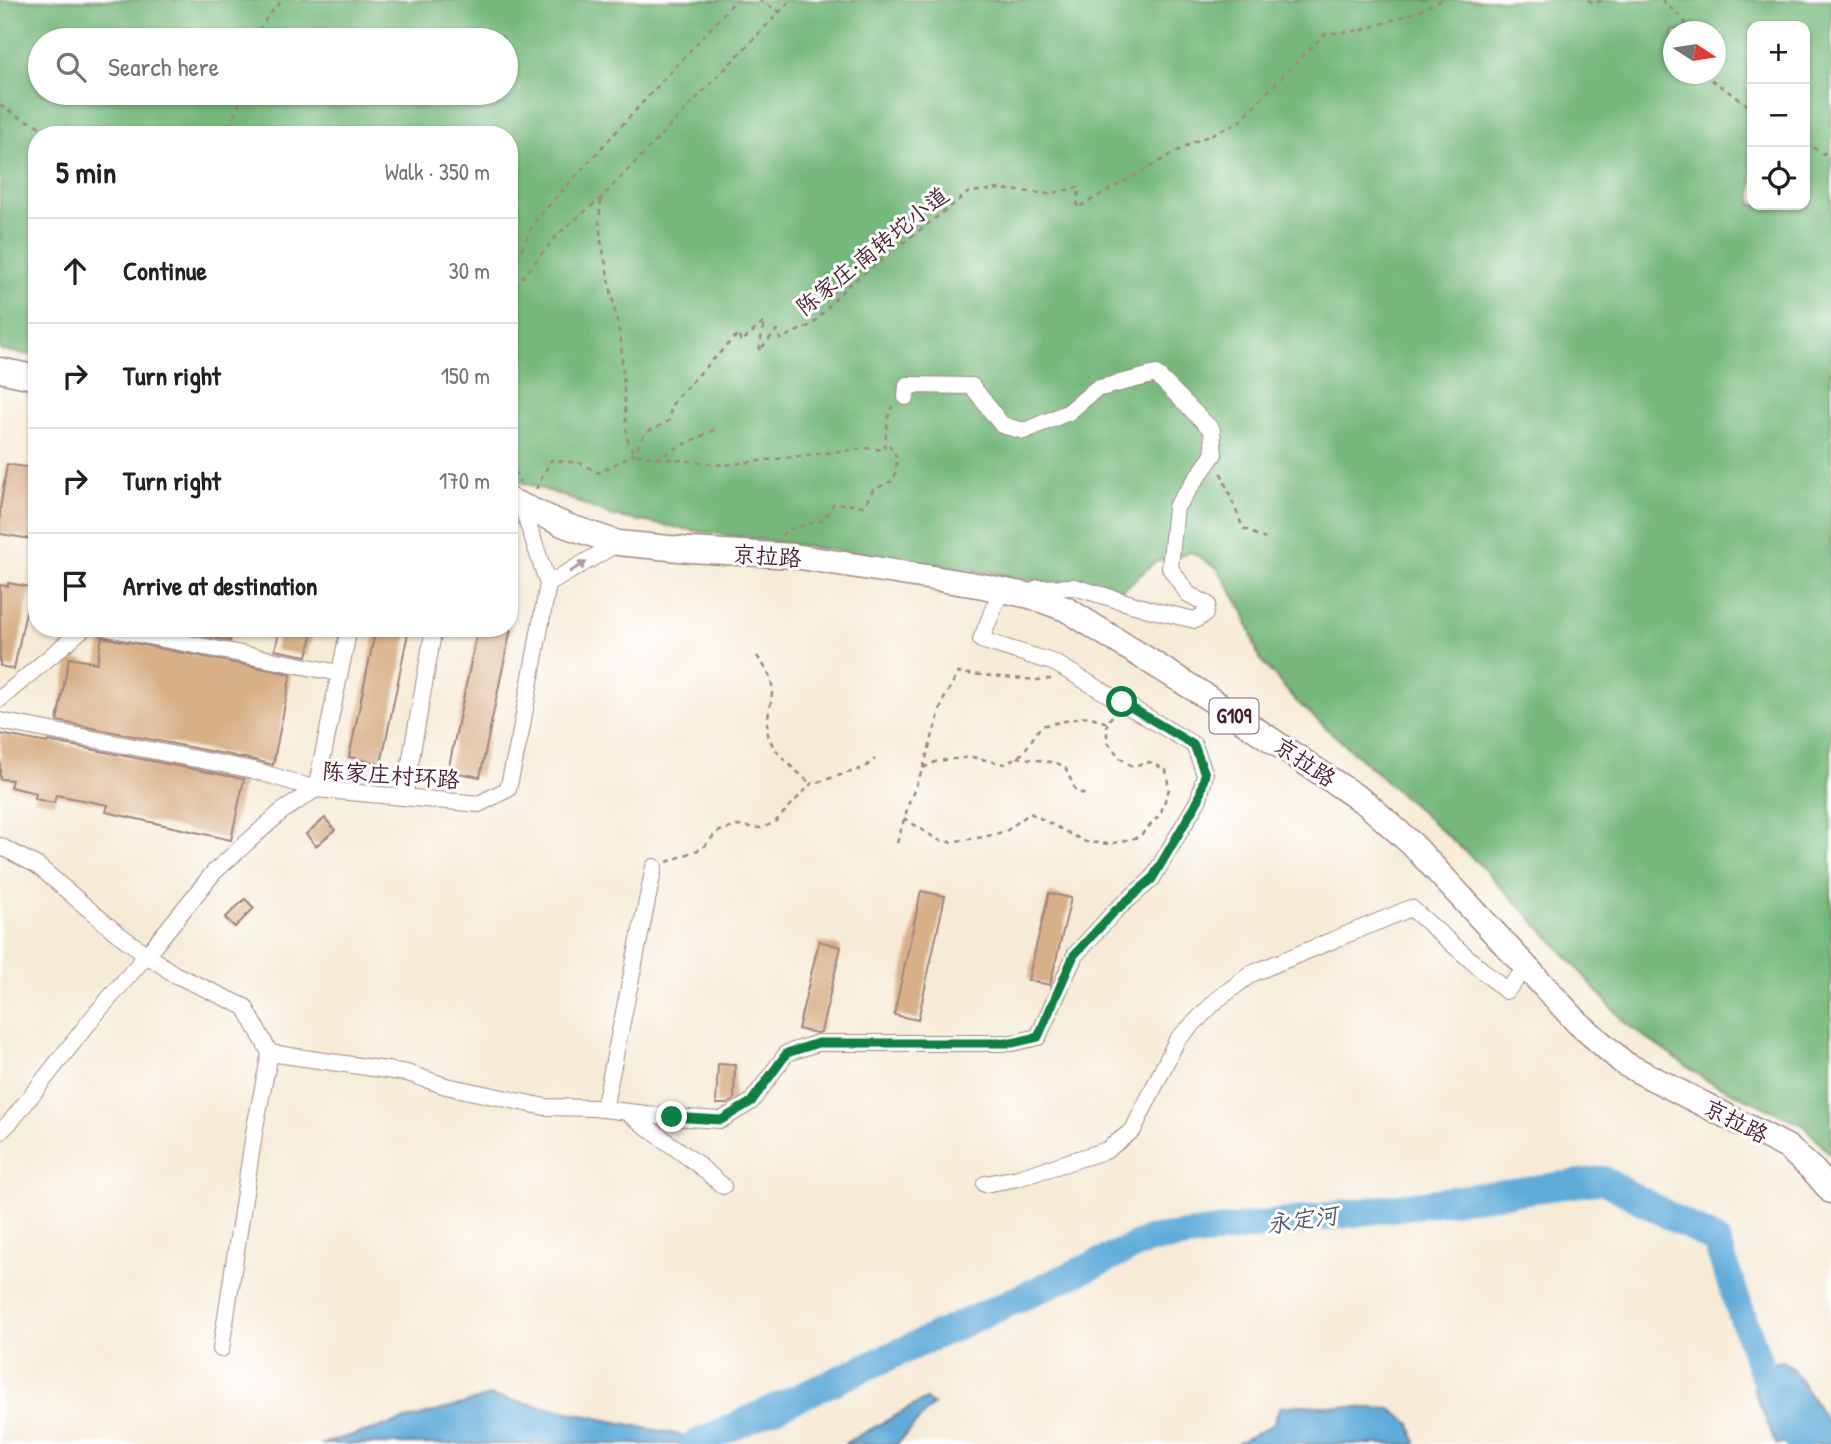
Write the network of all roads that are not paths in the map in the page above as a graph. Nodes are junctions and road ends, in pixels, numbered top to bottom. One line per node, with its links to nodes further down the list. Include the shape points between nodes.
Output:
1 (0, 370): 2 (highway)
2 (28, 376)
3 (906, 397): 8 (street, via 907,385 972,386 1002,425 1024,431 1069,412 1096,389 1156,374 1212,429 1214,454 1176,507 1170,568 1188,594 1207,604 1205,614 1195,620 1074,587 1038,588)
4 (522, 506): 5 (highway, 京拉路 / G109); 6 (street)
5 (618, 543): 6 (street, one-way to 5); 7 (highway, 京拉路 / G109, via 794,556)
6 (548, 584): 17 (street, 陈家庄村环路, via 508,789 479,804)
7 (1001, 590): 8 (highway, 京拉路 / G109); 24 (street, via 981,640 1055,663 1194,745 1205,774 1199,799 1152,879 1074,955 1038,1037 1012,1043 818,1043 787,1053 751,1102 721,1120)
8 (1030, 596): 21 (highway, 京拉路 / G109, via 1066,609 1367,804 1413,845)
9 (73, 637): 14 (street)
10 (153, 637): 13 (street)
11 (347, 637): 13 (street)
12 (432, 637): 17 (street)
13 (339, 673): 16 (street)
14 (0, 699)
15 (0, 721): 16 (street, via 253,769)
16 (316, 789): 17 (street, 陈家庄村环路); 20 (street, 陈家庄村环路, via 281,812 214,872)
17 (404, 797)
18 (0, 846): 20 (street, via 38,866)
19 (654, 867): 23 (street)
20 (147, 955): 22 (street, via 174,974 245,1007); 25 (street, 陈家庄村环路)
21 (1527, 968): 26 (street, via 1506,991 1411,908 1251,974 1218,999 1177,1040 1133,1130 1107,1150); 28 (highway, 京拉路 / G109, via 1578,1023 1625,1064 1787,1147)
22 (270, 1053): 23 (street, via 407,1073 545,1107); 29 (street)
23 (604, 1110): 24 (street)
24 (626, 1112): 27 (street)
25 (0, 1132)
26 (985, 1184)
27 (723, 1186)
28 (1831, 1191)
29 (221, 1349)

